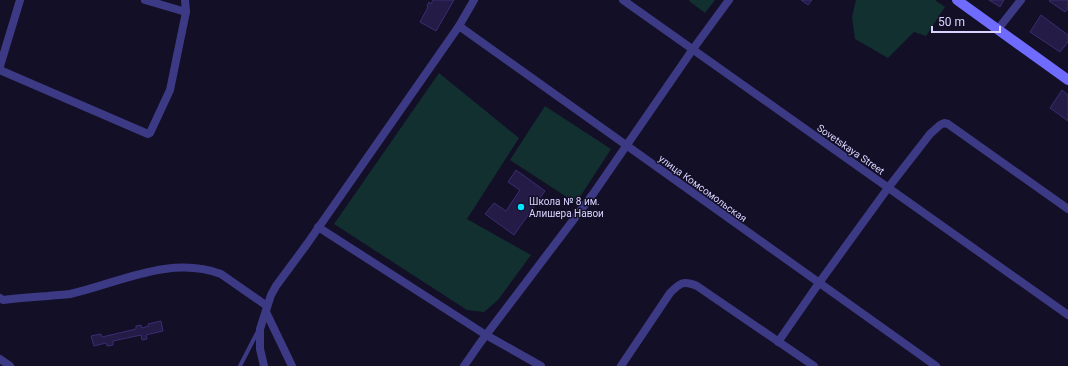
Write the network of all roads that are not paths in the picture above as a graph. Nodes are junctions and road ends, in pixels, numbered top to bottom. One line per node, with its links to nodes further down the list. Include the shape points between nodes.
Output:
1 (20, 0): 12 (street)
2 (145, 0): 9 (street)
3 (185, 0): 9 (street)
4 (474, 0): 10 (street)
5 (623, 0): 13 (street, Sovetskaya Street)
6 (729, 0): 13 (street)
7 (957, 0): 11 (main road)
8 (1021, 0): 11 (street)
9 (186, 12): 14 (street, via 170,90 148,134)
10 (459, 26): 16 (street, улица Комсомольская); 19 (street)
11 (998, 29): 15 (main road)
12 (4, 41): 14 (street)
13 (693, 49): 16 (street); 17 (street, Sovetskaya Street)
14 (0, 68)
15 (1068, 80)
16 (626, 146): 20 (street, улица Комсомольская); 25 (street, via 593,194)
17 (888, 188): 18 (street, via 930,134 944,123); 20 (street); 23 (street, Sovetskaya Street)
18 (1068, 209)
19 (318, 227): 22 (street, via 276,286); 25 (street)
20 (819, 283): 26 (street); 36 (street, улица Комсомольская)
21 (0, 298): 22 (street, via 3,300 68,294 148,271 192,268 221,274)
22 (266, 309): 24 (street); 31 (street)
23 (1068, 315)
24 (260, 329): 29 (lane); 30 (street, via 260,349)
25 (486, 335): 32 (street); 33 (street)
26 (778, 342): 34 (street, via 697,286 684,282 670,293); 35 (street)
27 (0, 358): 28 (street)
28 (10, 366)
29 (240, 366)
30 (264, 366)
31 (292, 366)
32 (464, 366)
33 (541, 366)
34 (621, 366)
35 (814, 366)
36 (936, 366)

